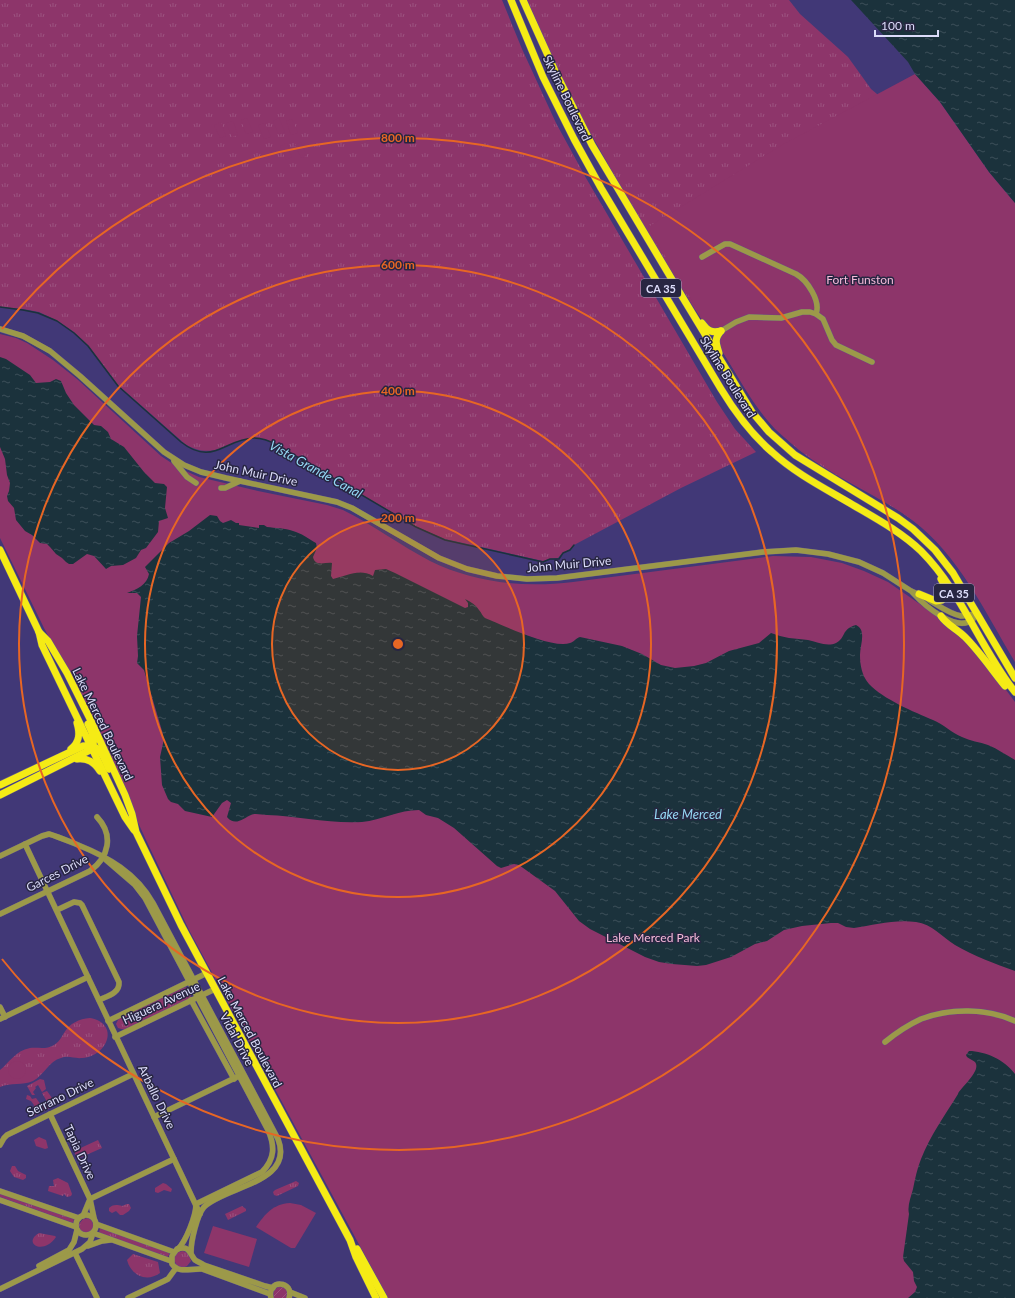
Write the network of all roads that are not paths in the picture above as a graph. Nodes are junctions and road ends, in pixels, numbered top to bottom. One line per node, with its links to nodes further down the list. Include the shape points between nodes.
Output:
1 (511, 0): 15 (main road, Skyline Boulevard / CA 35, via 543,77 587,164 741,420 763,444 788,465 892,528)
2 (523, 0): 4 (main road, Skyline Boulevard / CA 35, via 582,126)
3 (702, 257): 5 (street, via 725,244 730,244 796,274 812,293 818,306)
4 (683, 298): 7 (main road, via 709,331); 9 (main road, Skyline Boulevard / CA 35)
5 (816, 314): 7 (street, via 806,311 781,318 749,317); 8 (street, via 825,323 836,345)
6 (0, 329): 10 (street, John Muir Drive, via 30,339 56,356)
7 (721, 331): 9 (main road, via 715,342)
8 (872, 362)
9 (723, 364): 18 (main road, Skyline Boulevard / CA 35, via 752,412 782,444 802,460 898,518 928,543 947,565)
10 (170, 456): 11 (street, John Muir Drive, via 195,470); 12 (street, via 187,477)
11 (240, 481): 13 (street); 16 (street, John Muir Drive, via 337,502 352,508 438,558 460,567 497,576 557,578 796,550 855,561 883,573)
12 (196, 483)
13 (221, 488)
14 (0, 550): 21 (main road, Lake Merced Boulevard)
15 (933, 564): 17 (main road, via 945,587 946,596 939,601); 20 (main road, Skyline Boulevard / CA 35)
16 (911, 591): 17 (street, John Muir Drive); 19 (street, John Muir Drive)
17 (919, 594): 20 (street, John Muir Drive, via 947,611)
18 (977, 614): 20 (street, John Muir Drive); 23 (main road, Skyline Boulevard / CA 35)
19 (941, 616): 20 (street, John Muir Drive, via 963,624); 25 (main road, via 973,646)
20 (969, 618): 24 (main road, Skyline Boulevard / CA 35)
21 (39, 632): 22 (main road, Lake Merced Boulevard); 26 (main road, Lake Merced Boulevard, via 42,645)
22 (48, 641): 27 (main road, via 91,730); 33 (main road, Lake Merced Boulevard, via 91,721)
23 (1015, 678)
24 (1015, 692)
25 (1015, 697)
26 (74, 709): 27 (main road, Lake Merced Boulevard); 28 (main road, via 79,738 74,747)
27 (92, 746): 28 (main road, via 79,747); 29 (main road, via 84,754); 32 (main road, Lake Merced Boulevard); 33 (main road, via 100,751)
28 (63, 754): 30 (main road)
29 (68, 762): 31 (main road); 32 (main road, via 83,759 93,762)
30 (0, 785)
31 (0, 795)
32 (115, 795): 35 (main road, Lake Merced Boulevard, via 125,817)
33 (128, 806): 35 (main road, Lake Merced Boulevard)
34 (97, 817): 38 (street, Garces Drive, via 105,829 108,842)
35 (136, 832): 42 (main road, Lake Merced Boulevard)
36 (25, 844): 37 (street, Vidal Drive); 38 (street, Vidal Drive, via 49,834); 39 (street, Arballo Drive)
37 (0, 856)
38 (103, 857): 39 (street, Garces Drive, via 90,871); 44 (street, Vidal Drive, via 135,885)
39 (48, 891): 40 (street, Arballo Drive); 41 (street, Garces Drive)
40 (57, 910): 43 (street, Arballo Drive); 47 (street, via 74,902 82,905 116,975 119,989)
41 (0, 914)
42 (207, 973): 44 (street, Higuera Avenue); 45 (main road, Lake Merced Boulevard)
43 (88, 977): 47 (street, Arballo Drive); 49 (street)
44 (191, 981): 46 (street, Vidal Drive); 50 (street, Higuera Avenue)
45 (215, 989): 46 (street, Higuera Avenue); 72 (main road, Lake Merced Boulevard)
46 (196, 998): 52 (street, Higuera Avenue); 55 (street, Vidal Drive); 59 (street, Vidal Drive)
47 (99, 1000): 50 (street, Arballo Drive)
48 (0, 1007): 49 (street)
49 (2, 1018)
50 (108, 1021): 52 (street, Arballo Drive)
51 (1015, 1021): 53 (street, via 980,1012 944,1014 915,1022)
52 (116, 1036): 54 (street, Arballo Drive)
53 (884, 1042)
54 (133, 1074): 56 (street, Serrano Drive); 57 (street, Arballo Drive)
55 (236, 1078): 57 (street); 59 (street, Vidal Drive)
56 (50, 1114): 58 (street, Serrano Drive, via 7,1135); 64 (street, Tapia Drive)
57 (154, 1117): 60 (street, Arballo Drive)
58 (0, 1145)
59 (277, 1145): 61 (street)
60 (174, 1159): 64 (street); 65 (street, Arballo Drive)
61 (263, 1174): 65 (street); 66 (street, via 210,1202)
62 (0, 1191): 67 (street)
63 (0, 1200): 69 (street)
64 (90, 1200): 67 (street); 68 (street, Tapia Drive)
65 (196, 1204): 66 (street, Arballo Drive); 74 (street, via 185,1240)
66 (200, 1214): 76 (street)
67 (81, 1217): 68 (street, via 88,1215); 69 (street)
68 (95, 1221): 70 (street, via 96,1230); 74 (street)
69 (76, 1229): 70 (street, via 85,1236); 80 (street, via 74,1242 69,1250)
70 (93, 1233): 71 (street); 73 (street, via 90,1242)
71 (112, 1240): 73 (street); 77 (street)
72 (350, 1240): 88 (main road, Lake Merced Boulevard); 89 (main road, Lake Merced Boulevard)
73 (82, 1249): 75 (street)
74 (176, 1251): 76 (street, via 185,1248); 77 (street)
75 (75, 1253): 82 (street); 85 (street)
76 (192, 1254): 79 (street, via 193,1264); 81 (street, via 196,1261 204,1265)
77 (171, 1261): 78 (street)
78 (176, 1268): 79 (street); 86 (street, via 168,1279)
79 (187, 1269): 84 (street, via 202,1269)
80 (0, 1285)
81 (273, 1288): 83 (street, via 279,1284 284,1285); 84 (street)
82 (0, 1289)
83 (290, 1295): 87 (street)
84 (271, 1296)
85 (97, 1298)
86 (128, 1298)
87 (305, 1298)
88 (376, 1298)
89 (384, 1298)

